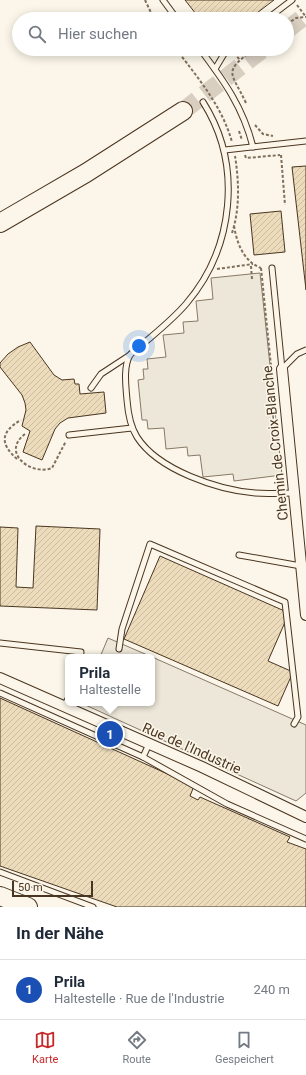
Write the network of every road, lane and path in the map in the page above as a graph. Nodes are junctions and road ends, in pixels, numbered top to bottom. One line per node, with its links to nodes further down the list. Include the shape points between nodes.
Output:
1 (145, 0): 4 (path)
2 (162, 0): 5 (lane)
3 (293, 0): 6 (lane); 7 (path)
4 (151, 12)
5 (171, 12)
6 (277, 12)
7 (306, 17): 8 (path)
8 (294, 19)
9 (194, 56): 15 (path)
10 (205, 56): 16 (lane)
11 (223, 56): 16 (lane)
12 (237, 56): 14 (path)
13 (245, 56): 14 (path)
14 (240, 60): 18 (path, via 234,64 232,75)
15 (198, 61)
16 (215, 69): 24 (lane, via 238,104)
17 (204, 102): 26 (lane)
18 (247, 105)
19 (183, 111): 29 (highway, via 86,173)
20 (253, 118): 23 (path, via 263,134 279,136)
21 (237, 126): 25 (path)
22 (306, 141): 23 (lane)
23 (279, 144): 24 (lane); 27 (path)
24 (253, 147): 25 (lane)
25 (243, 148): 26 (lane); 27 (path, via 246,158)
26 (225, 150): 34 (lane, via 228,203 219,245)
27 (280, 155): 28 (path)
28 (285, 205)
29 (0, 223)
30 (234, 226): 31 (path, via 242,250)
31 (253, 264): 32 (path); 33 (path, via 261,268)
32 (250, 266): 34 (path); 35 (path)
33 (272, 268): 38 (lane, Chemin de Croix-Blanche)
34 (208, 270): 37 (lane, via 187,303)
35 (252, 279)
36 (306, 350): 38 (lane)
37 (130, 355): 39 (lane, via 101,374); 41 (lane, via 125,386)
38 (274, 369): 47 (street, Chemin de Croix-Blanche)
39 (91, 388)
40 (21, 420): 44 (path, via 9,426)
41 (132, 428): 43 (lane); 47 (lane, via 153,454 172,467 202,481 254,493)
42 (25, 434): 46 (path, via 13,445)
43 (69, 435): 46 (path, via 52,468 38,471)
44 (0, 438)
45 (1, 444): 46 (path)
46 (17, 459)
47 (294, 493): 49 (street, Chemin de Croix-Blanche)
48 (239, 555): 49 (lane)
49 (301, 566): 50 (street, Chemin de Croix-Blanche)
50 (306, 615)
51 (0, 643): 53 (lane)
52 (119, 649): 58 (lane, via 122,629 150,544 286,602 298,717)
53 (81, 654)
54 (0, 678): 56 (street, Rue de l'Industrie)
55 (0, 693): 60 (lane)
56 (65, 703)
57 (72, 706): 59 (street, Rue de l'Industrie)
58 (294, 724)
59 (149, 744): 60 (lane); 61 (street, Rue de l'Industrie)
60 (143, 757): 62 (lane, via 228,804)
61 (306, 817)
62 (306, 839)
63 (0, 872): 66 (lane)
64 (0, 896): 65 (highway)
65 (28, 907)
66 (93, 907)

